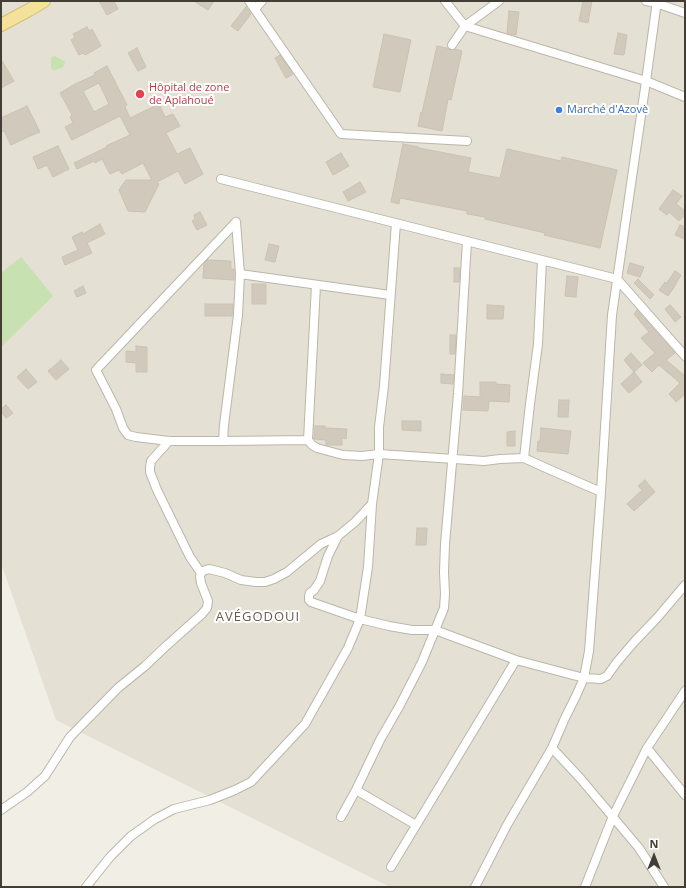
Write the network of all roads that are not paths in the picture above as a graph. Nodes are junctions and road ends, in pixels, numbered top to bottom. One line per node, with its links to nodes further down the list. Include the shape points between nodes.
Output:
1 (44, 1): 10 (main road)
2 (249, 1): 8 (street)
3 (262, 1): 8 (street)
4 (445, 1): 11 (street)
5 (499, 1): 11 (street)
6 (646, 1): 7 (street)
7 (656, 2): 9 (street); 13 (street)
8 (255, 9): 15 (street, via 342,134)
9 (685, 13)
10 (1, 25)
11 (465, 26): 12 (street); 13 (street)
12 (452, 45)
13 (646, 81): 14 (street); 21 (street)
14 (685, 97)
15 (467, 141)
16 (221, 179): 17 (street)
17 (396, 223): 18 (street); 23 (street)
18 (467, 241): 19 (street); 30 (street)
19 (542, 260): 21 (street); 29 (street, via 538,344)
20 (240, 274): 22 (street); 26 (street, via 238,315); 27 (street, via 236,222 96,370 128,435)
21 (617, 279): 24 (street); 31 (street, via 612,315)
22 (316, 285): 23 (street); 25 (street)
23 (390, 295): 28 (street)
24 (685, 356)
25 (308, 440): 26 (street); 28 (street, via 317,448 343,455)
26 (223, 441): 27 (street)
27 (169, 442): 34 (street, via 151,461 150,472 186,551)
28 (379, 454): 30 (street); 32 (street)
29 (524, 458): 30 (street, via 484,461); 31 (street)
30 (452, 459): 37 (street, via 445,544 444,608)
31 (601, 492): 39 (street, via 589,652)
32 (372, 504): 33 (street); 36 (street, via 368,567)
33 (338, 536): 34 (street, via 321,544 287,572 265,582 242,580 209,569); 36 (street, via 320,581 308,598 311,602)
34 (201, 573): 45 (street, via 201,583 208,601 207,608 202,614 118,688 70,737 45,776)
35 (685, 585): 39 (street, via 621,656 607,676)
36 (360, 619): 37 (street, via 412,630); 50 (street, via 348,648 305,724 251,782 210,800 174,809 155,819 130,836)
37 (435, 630): 38 (street); 43 (street, via 422,662)
38 (516, 660): 39 (street); 48 (street)
39 (584, 678): 41 (street)
40 (685, 691): 42 (street)
41 (552, 748): 46 (street); 51 (street, via 507,825)
42 (646, 748): 44 (street); 46 (street)
43 (356, 790): 47 (street); 48 (street)
44 (685, 795)
45 (1, 810)
46 (613, 816): 52 (street); 53 (street, via 639,848)
47 (341, 817)
48 (416, 825): 49 (street)
49 (391, 867)
50 (86, 887)
51 (475, 887)
52 (585, 887)
53 (664, 887)

